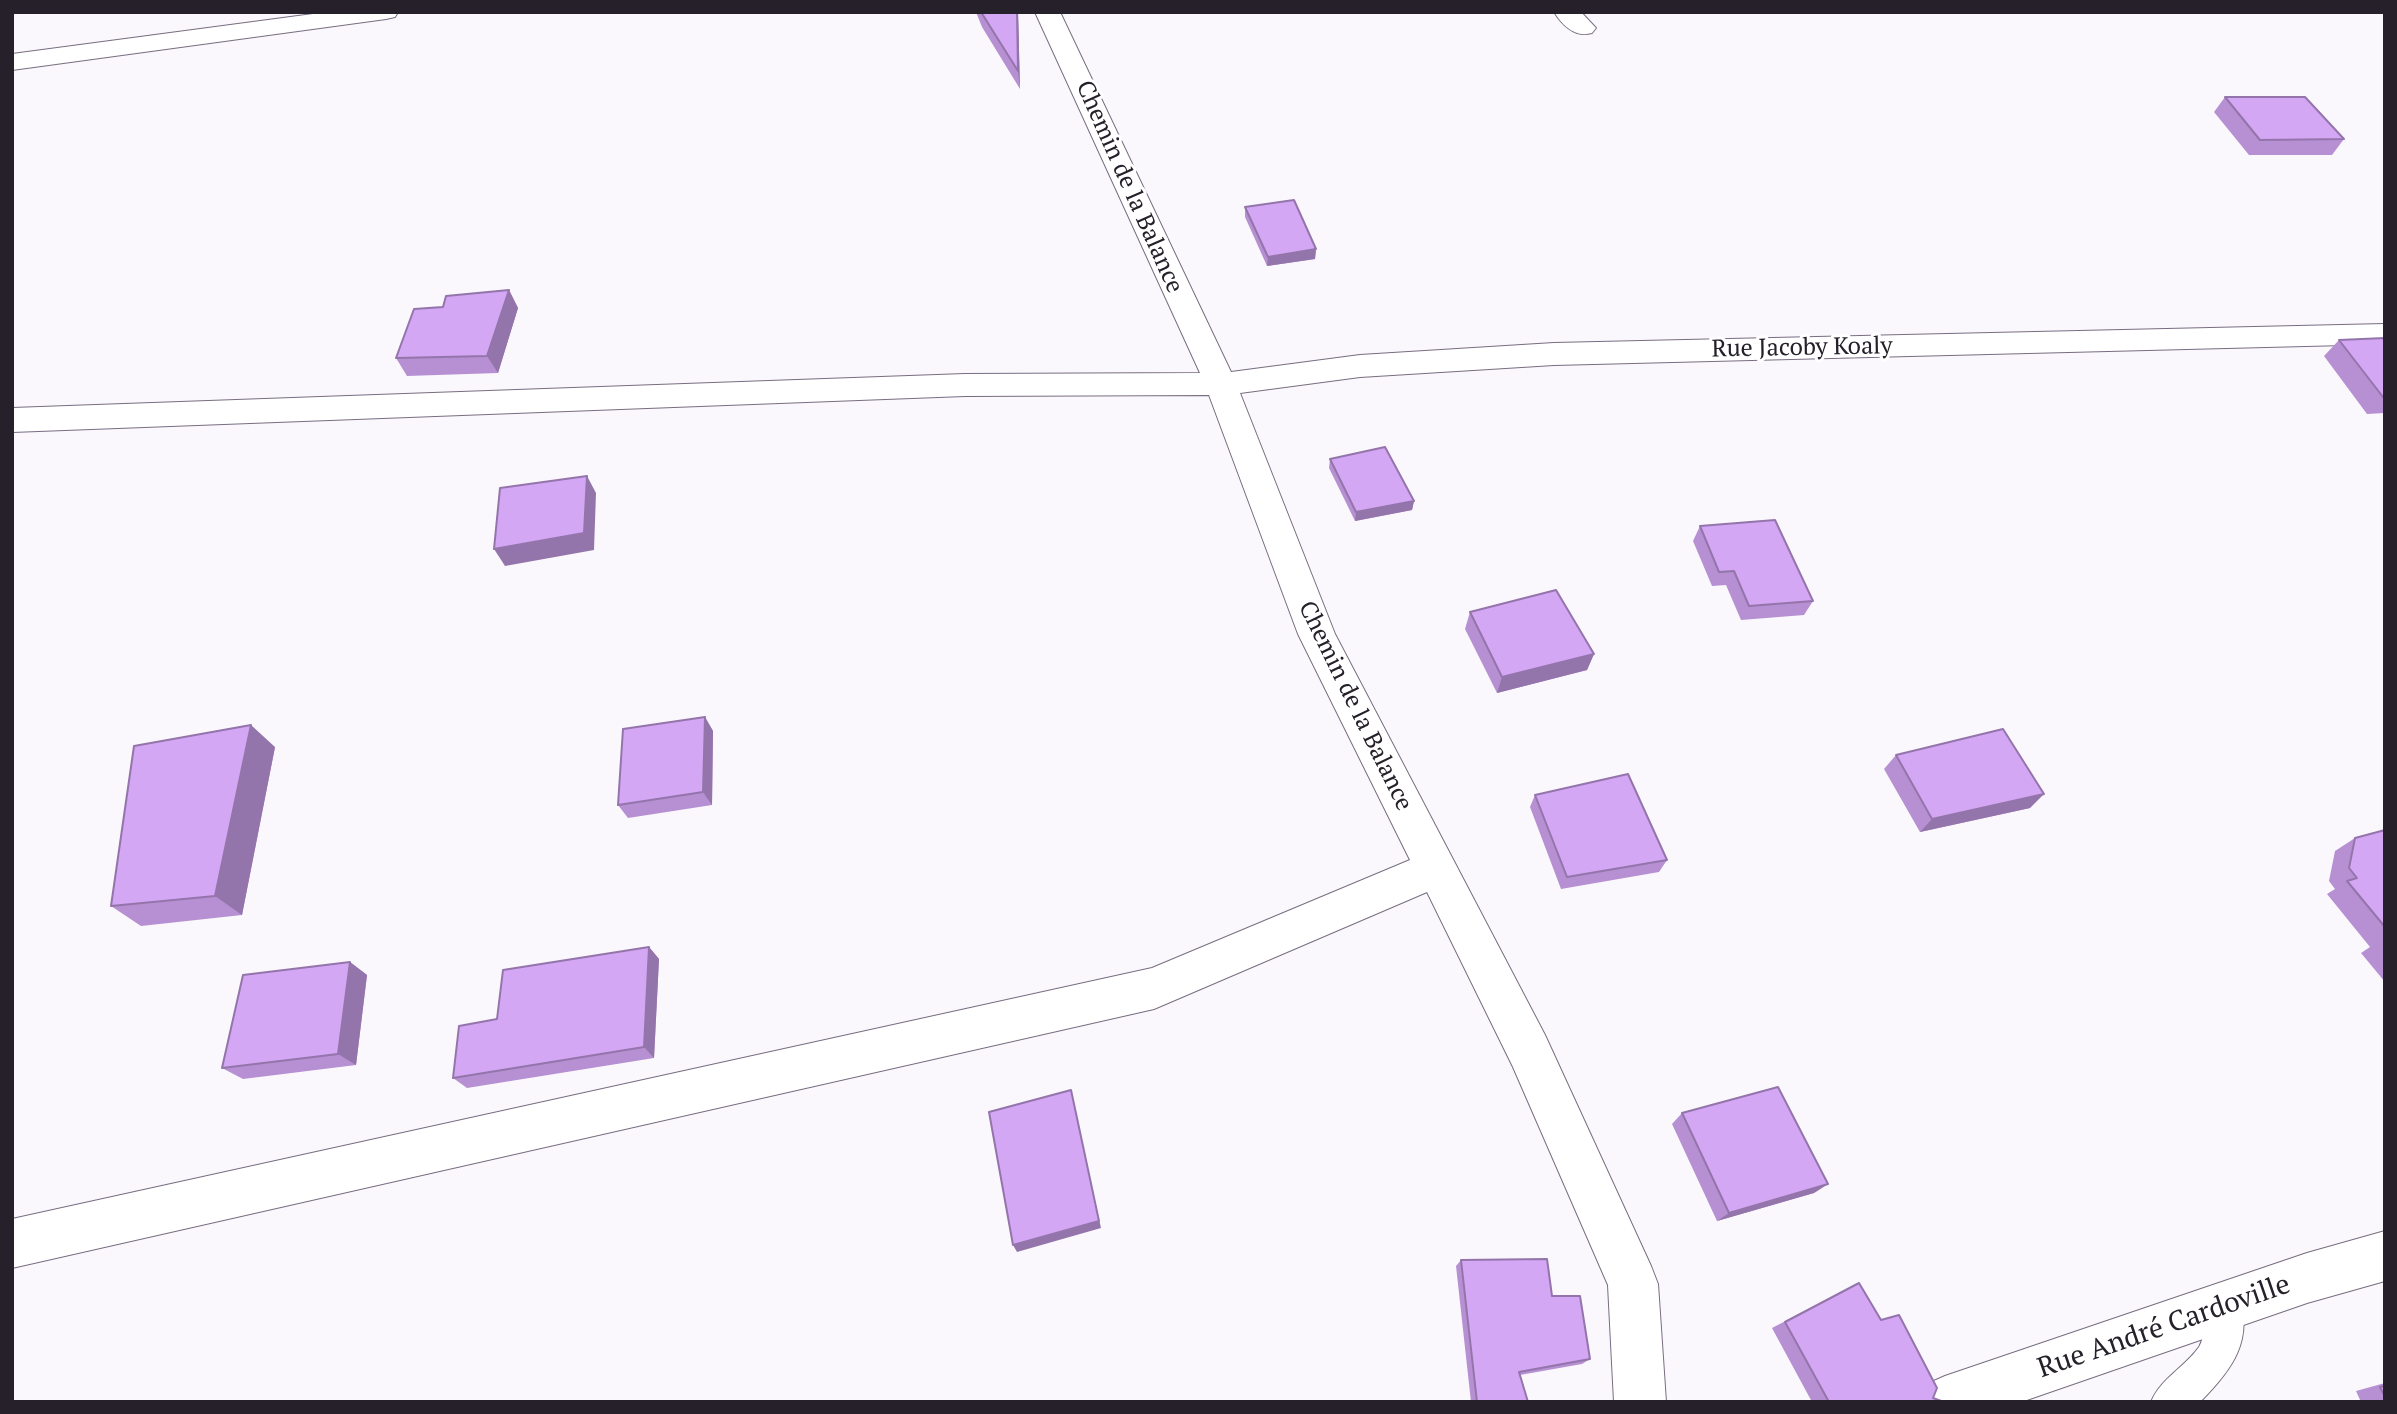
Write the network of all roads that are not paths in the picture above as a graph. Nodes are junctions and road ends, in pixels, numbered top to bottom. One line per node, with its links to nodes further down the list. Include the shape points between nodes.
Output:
1 (386, 12): 3 (street)
2 (1047, 12): 5 (street, Chemin de la Balance)
3 (12, 62)
4 (2385, 334): 5 (street, Rue Jacoby Koaly, via 1554,354 1360,366)
5 (1221, 384): 6 (street, Rue Jacoby Koaly, via 965,385); 7 (street, Chemin de la Balance, via 1317,634)
6 (12, 420)
7 (1435, 869): 8 (street, via 1154,988); 11 (street, Chemin de la Balance, via 1529,1051 1633,1284)
8 (12, 1244)
9 (2385, 1256): 10 (street, Rue André Cardoville)
10 (2223, 1307): 12 (street, Rue André Cardoville); 13 (lane, via 2223,1339 2213,1361)
11 (1640, 1402)
12 (1945, 1402)
13 (2171, 1402)

